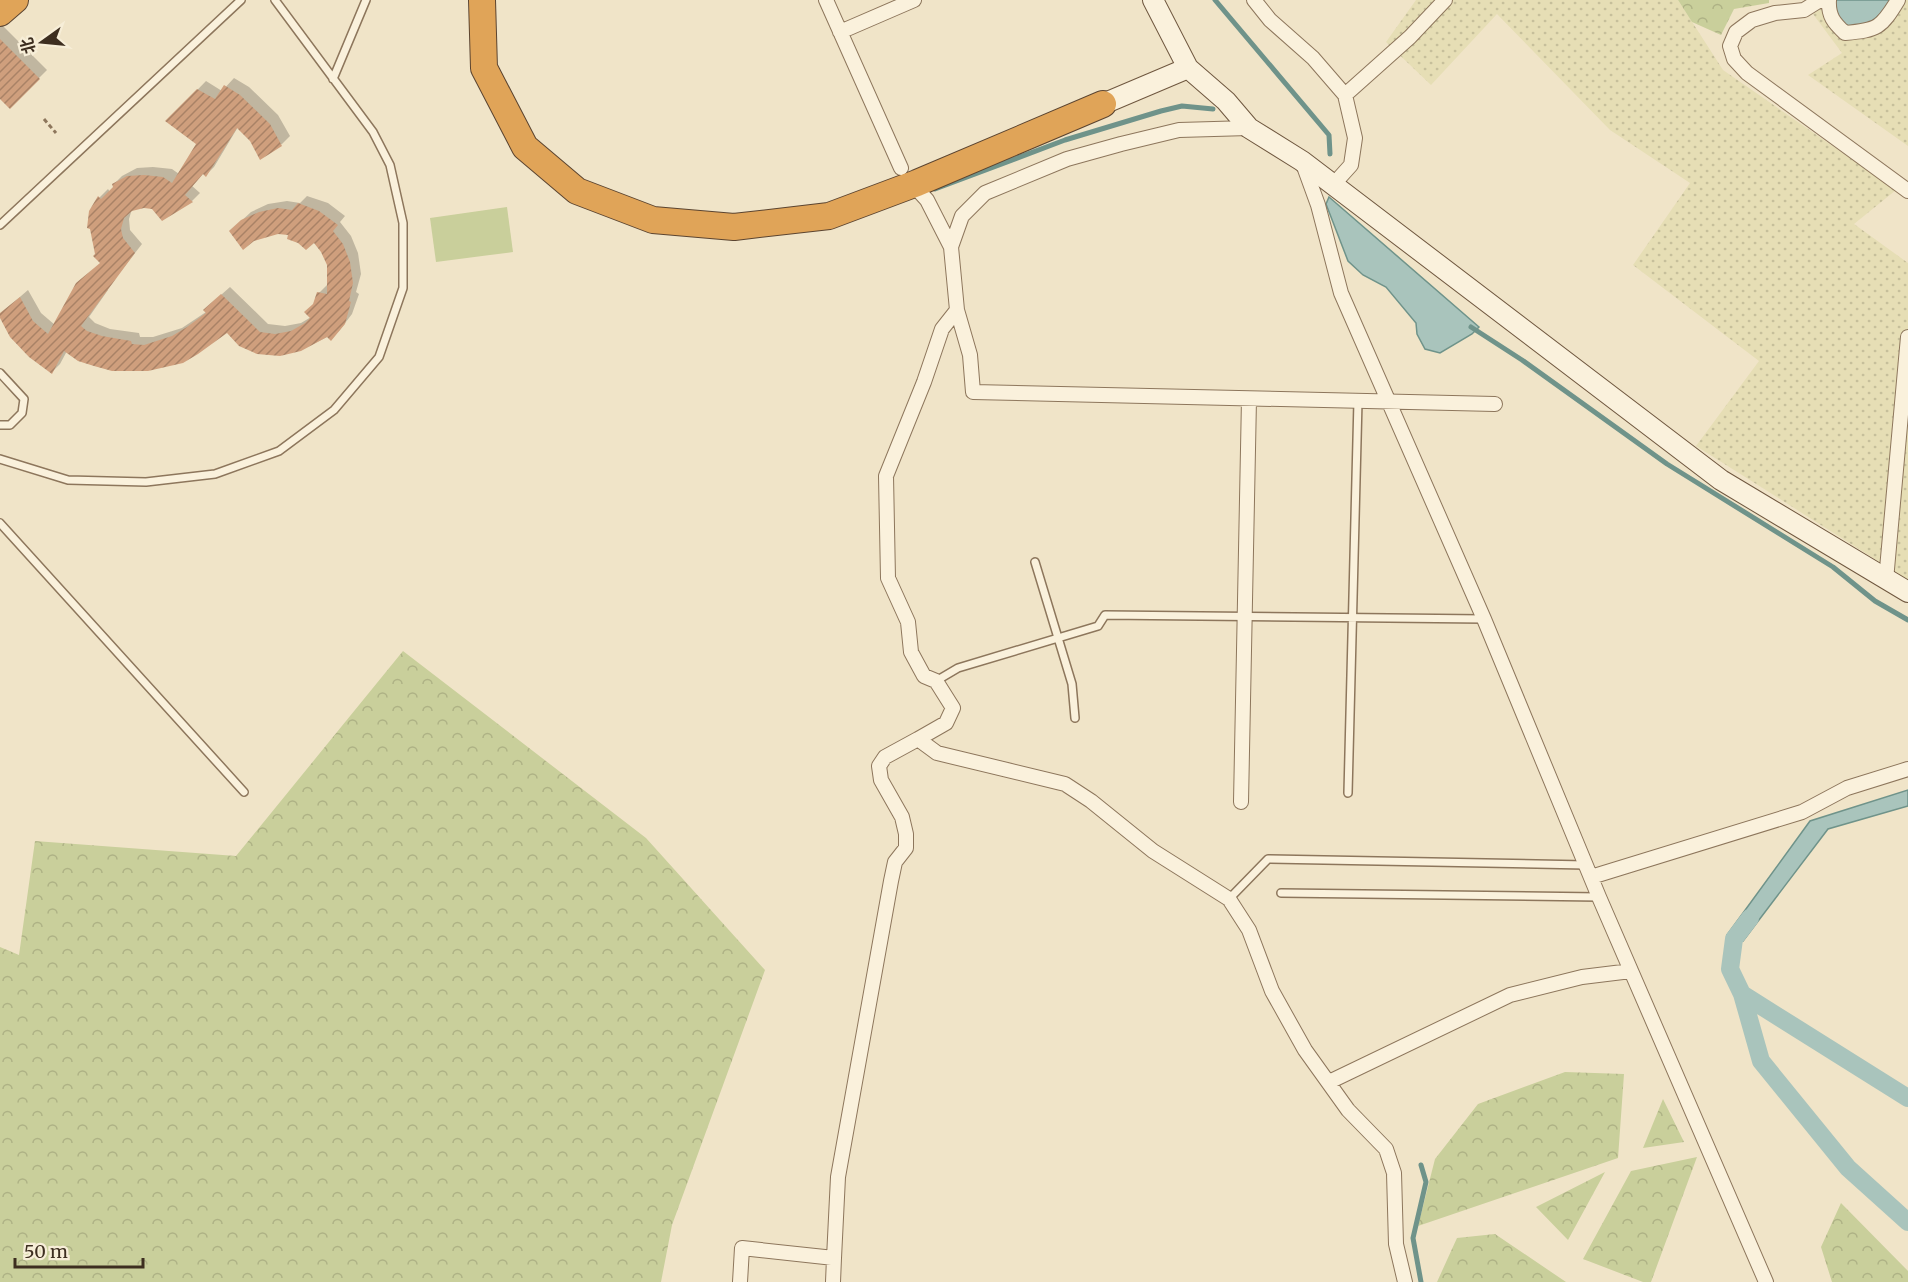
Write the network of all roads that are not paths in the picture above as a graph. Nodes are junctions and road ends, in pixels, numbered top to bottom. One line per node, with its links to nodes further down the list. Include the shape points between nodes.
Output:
1 (15, 0): 14 (highway)
2 (241, 0): 26 (lane)
3 (275, 0): 17 (lane)
4 (366, 0): 17 (lane)
5 (482, 0): 19 (highway, via 484,68 525,147 577,191 653,220 734,227 829,216)
6 (826, 0): 15 (street)
7 (914, 0): 15 (street)
8 (1153, 0): 16 (street)
9 (1254, 0): 18 (street)
10 (1445, 0): 18 (street)
11 (1820, 0): 25 (street, via 1804,10 1752,20 1736,32 1730,46 1734,58 1747,73)
12 (1829, 0): 13 (street, via 1833,22 1845,33 1866,31 1884,23)
13 (1898, 0)
14 (0, 14)
15 (840, 32): 22 (street)
16 (1188, 68): 19 (street); 20 (street, via 1226,101)
17 (333, 79): 36 (lane, via 373,132 390,165 403,223 402,288 379,357 334,410 279,451 214,474 146,482 68,480)
18 (1345, 95): 23 (street, via 1355,138 1352,165)
19 (1103, 104)
20 (1249, 128): 21 (street); 27 (street, via 1179,130 1067,159 985,193 962,216)
21 (1302, 161): 23 (street); 33 (street, via 1341,293)
22 (901, 168)
23 (1334, 185): 39 (street, via 1721,480)
24 (917, 189): 27 (street, via 927,200)
25 (1908, 191)
26 (0, 225)
27 (951, 247): 28 (street)
28 (957, 310): 31 (street, via 970,355 973,392); 45 (street, via 942,329 886,477 888,578 908,622 911,652 924,676)
29 (1908, 337): 39 (street)
30 (0, 374): 35 (lane, via 24,399 22,413 10,425)
31 (1249, 399): 32 (street); 41 (street)
32 (1358, 401): 33 (street); 42 (lane)
33 (1388, 402): 34 (street); 43 (street)
34 (1495, 404)
35 (0, 425)
36 (0, 459)
37 (0, 523): 49 (lane)
38 (1035, 562): 44 (lane)
39 (1887, 580): 40 (street)
40 (1908, 592)
41 (1245, 616): 42 (lane); 44 (lane, via 1105,615 1098,626); 51 (street)
42 (1353, 618): 43 (lane); 50 (lane)
43 (1484, 619): 52 (street)
44 (1059, 639): 45 (lane, via 958,668); 46 (lane, via 1072,684)
45 (936, 681): 47 (street, via 953,708 946,723)
46 (1075, 718)
47 (918, 739): 55 (street, via 937,753 1065,784 1154,851); 58 (street, via 885,757 879,766 881,780 902,817 906,848 895,862 891,881 838,1178)
48 (1908, 769): 52 (street, via 1846,788 1802,812)
49 (244, 792)
50 (1348, 794)
51 (1240, 802)
52 (1589, 871): 54 (street); 55 (lane, via 1268,859)
53 (1281, 893): 54 (lane)
54 (1599, 897): 56 (street)
55 (1229, 898): 57 (street, via 1249,930 1272,991 1305,1050)
56 (1631, 971): 57 (street, via 1582,977 1510,995); 62 (street)
57 (1329, 1082): 61 (street, via 1348,1110 1386,1149 1394,1173 1396,1244)
58 (834, 1258): 59 (street, via 742,1248); 60 (street)
59 (740, 1282)
60 (833, 1282)
61 (1405, 1282)
62 (1766, 1282)

